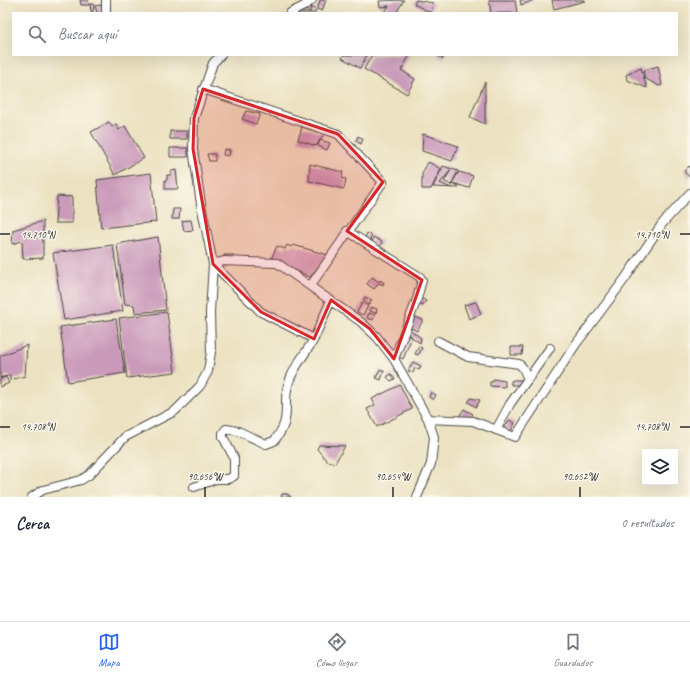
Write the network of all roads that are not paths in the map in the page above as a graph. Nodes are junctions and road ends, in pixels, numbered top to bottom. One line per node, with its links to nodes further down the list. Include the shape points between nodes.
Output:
1 (106, 0): 3 (street)
2 (312, 0): 4 (street)
3 (106, 12)
4 (292, 12)
5 (220, 56): 6 (street, via 213,64)
6 (204, 89): 8 (street, via 338,134 383,182); 9 (street, via 194,118 193,149)
7 (690, 193): 20 (street, via 662,224 576,344 515,437)
8 (347, 231): 10 (street); 15 (street, via 422,280)
9 (213, 264): 10 (street, via 224,261 277,263); 12 (street, via 261,312); 22 (street, via 211,352 208,371 200,386 175,411 125,437 89,475 81,480 43,490)
10 (311, 285): 11 (street)
11 (330, 300): 12 (street); 15 (street, via 370,329)
12 (314, 339): 21 (street, via 295,366 286,396 287,417 274,441 266,444 238,431 226,429 223,437 234,458 234,476)
13 (438, 341): 16 (street, via 468,358)
14 (550, 348): 17 (street)
15 (394, 359): 19 (street)
16 (519, 364): 17 (street); 18 (street, via 524,368)
17 (538, 367): 18 (street)
18 (528, 379): 20 (street)
19 (428, 419): 20 (street, via 473,421); 23 (street, via 434,437 431,464)
20 (496, 430)
21 (194, 487)
22 (32, 497)
23 (418, 497)

